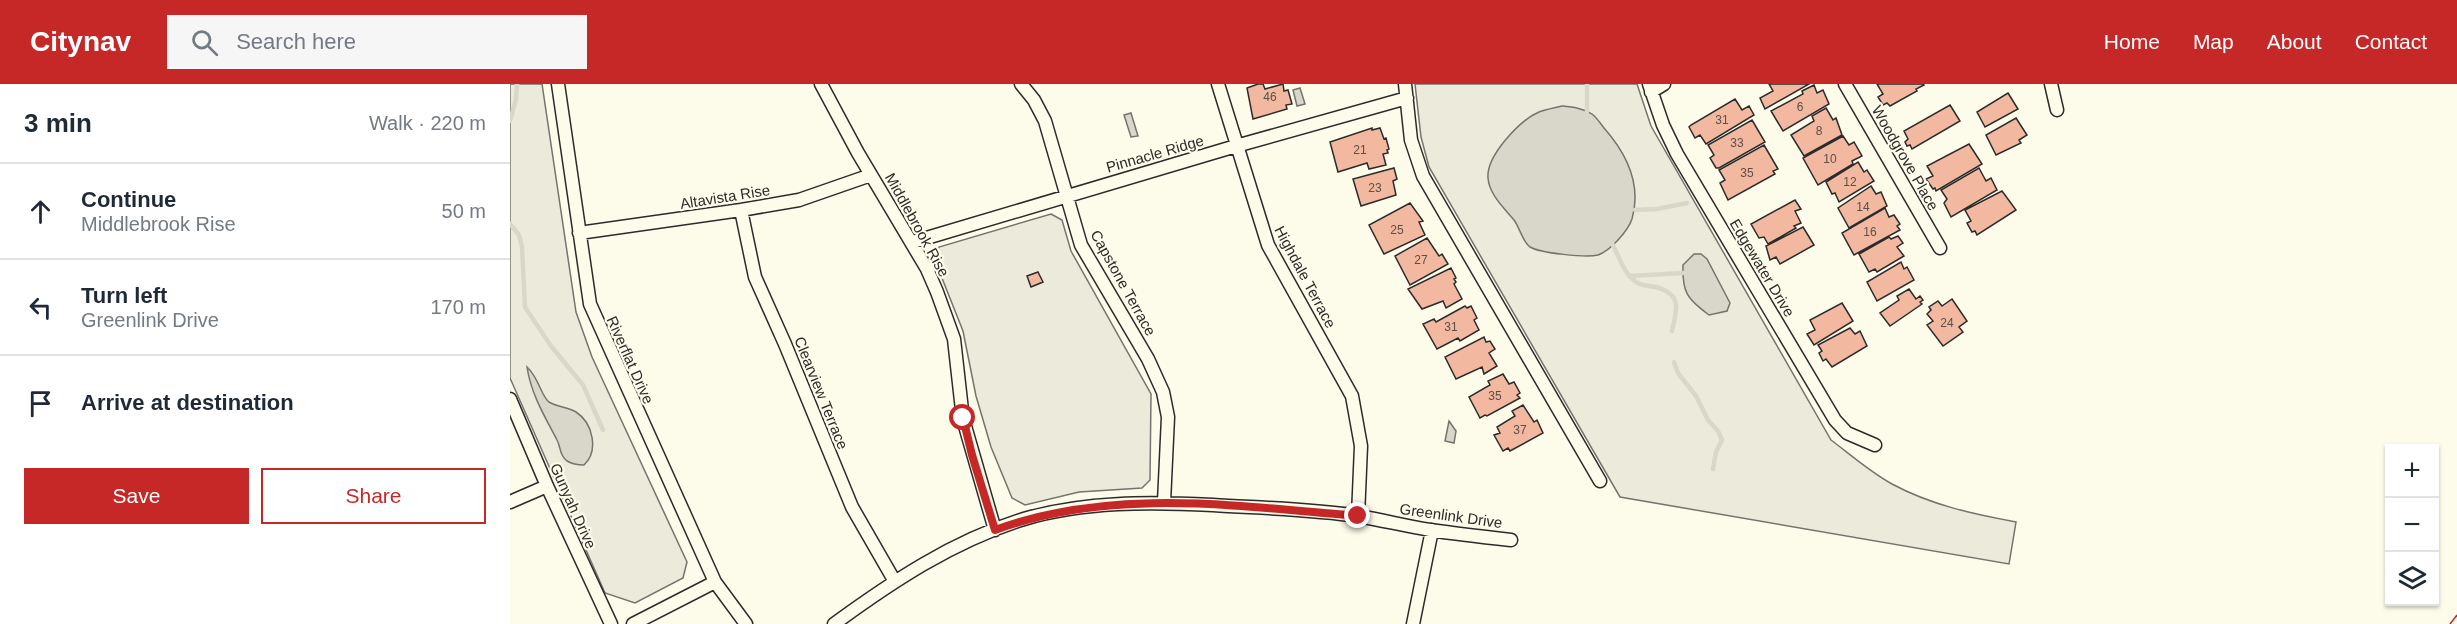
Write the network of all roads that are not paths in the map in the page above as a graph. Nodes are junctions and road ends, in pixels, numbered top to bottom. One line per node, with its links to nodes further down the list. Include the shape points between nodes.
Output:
1 (558, 84): 16 (street, Riverflat Drive)
2 (821, 84): 13 (street, Middlebrook Rise)
3 (1021, 84): 14 (street, Capstone Terrace, via 1045,121)
4 (1218, 84): 12 (street, Highdale Terrace)
5 (1405, 84): 10 (street)
6 (1664, 84): 9 (street)
7 (1845, 84): 18 (street, Woodgrove Place)
8 (2051, 84): 11 (street)
9 (1650, 88): 20 (street, Edgewater Drive, via 1677,154 1834,420 1847,433)
10 (1407, 98): 12 (street, Pinnacle Ridge); 21 (street, via 1413,151 1423,176)
11 (2057, 110)
12 (1236, 146): 14 (street, Pinnacle Ridge); 25 (street, Highdale Terrace, via 1268,245 1347,384 1354,405 1360,446)
13 (871, 174): 15 (street, Altavista Rise, via 799,200); 17 (street, Middlebrook Rise)
14 (1067, 195): 17 (street, Pinnacle Ridge); 24 (street, Capstone Terrace, via 1081,245 1163,392 1168,417)
15 (741, 210): 16 (street, Altavista Rise); 29 (street, Clearview Terrace, via 755,277 794,363 838,478)
16 (579, 232): 30 (street, Riverflat Drive, via 587,289 597,324)
17 (913, 242): 26 (street, Middlebrook Rise, via 954,339 963,418)
18 (1940, 248)
19 (510, 399): 22 (street, Gunyah Drive)
20 (1875, 445)
21 (1600, 481)
22 (547, 486): 23 (street); 31 (street, Gunyah Drive)
23 (510, 502)
24 (1164, 502): 25 (street, Greenlink Drive); 26 (street, Greenlink Drive, via 1059,511)
25 (1358, 516): 27 (street, Greenlink Drive)
26 (995, 530): 29 (street, Greenlink Drive, via 930,558)
27 (1432, 530): 28 (street, Greenlink Drive); 35 (street)
28 (1511, 540)
29 (894, 580): 34 (street, Greenlink Drive)
30 (715, 582): 32 (street); 33 (street, Riverflat Drive)
31 (611, 624)
32 (633, 624)
33 (746, 624)
34 (834, 624)
35 (1413, 624)

